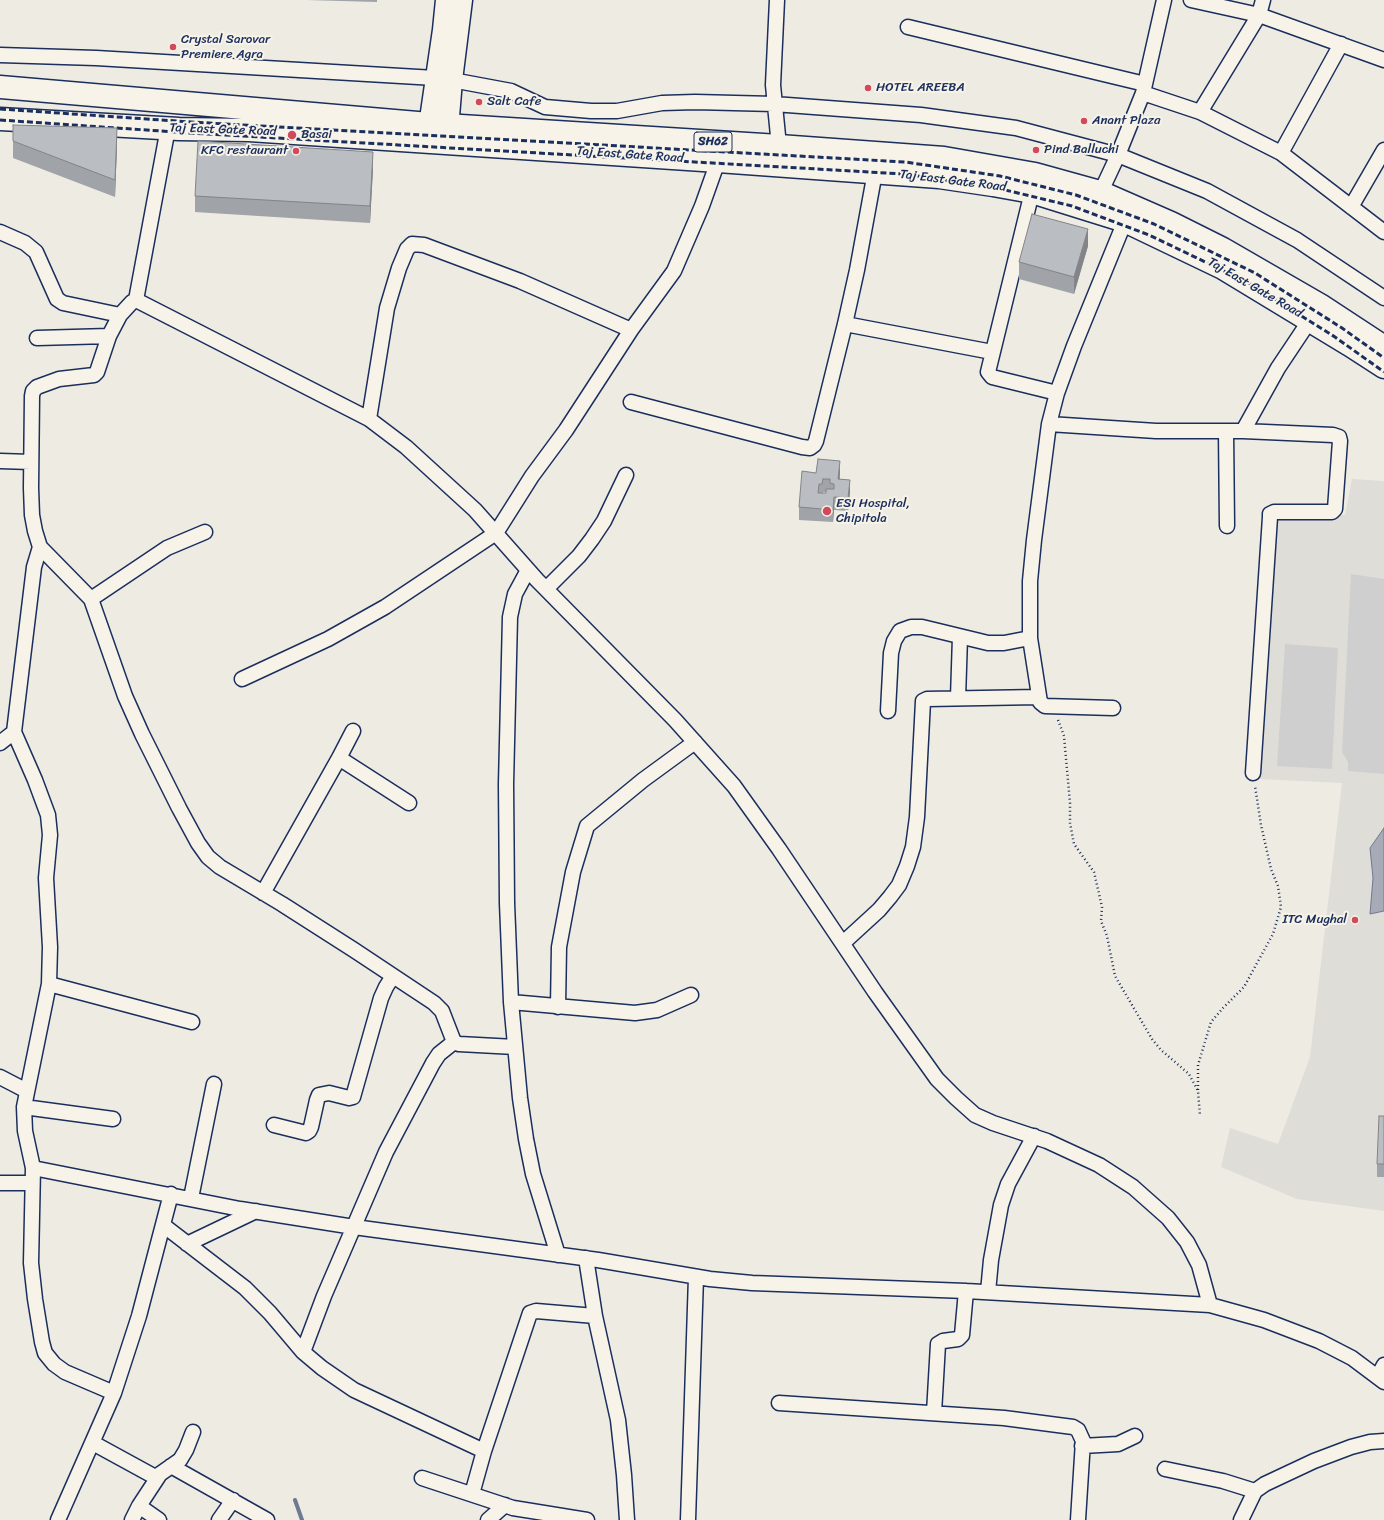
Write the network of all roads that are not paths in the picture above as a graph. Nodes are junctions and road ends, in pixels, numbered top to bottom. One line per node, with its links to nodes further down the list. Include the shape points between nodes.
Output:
1 (446, 0): 12 (street, via 443,30)
2 (462, 0): 12 (street)
3 (777, 0): 15 (street, via 773,64)
4 (1164, 0): 14 (street)
5 (1192, 0): 7 (street)
6 (1263, 0): 7 (street)
7 (1259, 15): 9 (street); 16 (street)
8 (908, 27): 14 (street)
9 (1341, 44): 11 (street); 22 (street)
10 (0, 55): 12 (street, via 96,58)
11 (1384, 60)
12 (444, 79): 15 (street, via 511,91 545,107 578,110 617,111 662,103); 19 (street)
13 (0, 87): 19 (main road, SH62)
14 (1144, 89): 16 (street); 23 (street)
15 (774, 104): 20 (street); 23 (street, via 922,115 1016,128)
16 (1200, 112): 22 (street)
17 (0, 119): 18 (main road, Taj East Gate Road / SH62)
18 (168, 128): 19 (main road, Taj East Gate Road / SH62); 33 (street)
19 (438, 133): 20 (main road, SH62); 24 (main road, Taj East Gate Road / SH62)
20 (778, 146): 27 (main road, SH62, via 944,158 1035,174)
21 (1384, 150): 28 (street)
22 (1281, 153): 28 (street)
23 (1118, 155): 27 (street); 32 (street, via 1207,191 1297,240)
24 (718, 161): 25 (main road, Taj East Gate Road / SH62); 37 (street, via 674,271)
25 (875, 172): 26 (main road, Taj East Gate Road / SH62, via 939,177); 36 (street)
26 (1032, 192): 27 (main road, Taj East Gate Road / SH62); 41 (street)
27 (1096, 202): 29 (main road, Taj East Gate Road / SH62); 40 (main road, SH62, via 1171,223 1223,249 1320,305)
28 (1351, 207): 31 (street)
29 (1125, 221): 35 (main road, Taj East Gate Road / SH62, via 1223,268); 43 (street)
30 (0, 232): 34 (street, via 25,243 36,252 57,299 63,303)
31 (1384, 232)
32 (1384, 298)
33 (136, 300): 34 (street); 45 (street)
34 (120, 315): 38 (street)
35 (1310, 320): 42 (main road, Taj East Gate Road / SH62); 48 (street, via 1278,368)
36 (845, 324): 41 (street); 44 (street, via 816,441 810,448)
37 (631, 330): 45 (street, via 424,244 412,244 407,249 399,268 387,308); 54 (street)
38 (109, 336): 39 (street); 50 (street, via 94,375 59,378 37,387 34,391)
39 (37, 338)
40 (1384, 347)
41 (992, 352): 43 (street, via 988,369 992,377)
42 (1384, 367)
43 (1057, 393): 46 (street)
44 (631, 402)
45 (369, 419): 54 (street, via 406,447 475,510)
46 (1049, 424): 47 (street, via 1156,431); 60 (street, via 1030,574)
47 (1226, 431): 48 (street); 52 (street)
48 (1243, 431): 71 (street, via 1333,435 1339,437 1340,441 1335,509 1332,512 1270,514)
49 (0, 462): 50 (street)
50 (31, 462): 55 (street, via 32,515)
51 (626, 475): 57 (street, via 604,521 592,539)
52 (1227, 526)
53 (205, 532): 58 (street, via 167,548)
54 (496, 533): 56 (street); 61 (street, via 385,607 328,639)
55 (40, 547): 58 (street); 67 (street, via 34,567)
56 (528, 570): 57 (street); 78 (street, via 515,594 510,618 506,784)
57 (546, 589): 68 (street)
58 (91, 598): 73 (street, via 125,696 160,773 198,843 220,867)
59 (960, 637): 60 (street, via 988,643); 63 (street); 65 (street, via 922,627 900,631 891,654)
60 (1030, 638): 62 (street)
61 (242, 679)
62 (1038, 697): 63 (street); 64 (street, via 1042,705 1054,707)
63 (958, 698): 74 (street, via 923,701 917,817 913,847 907,866 899,885 880,910)
64 (1113, 708)
65 (888, 711)
66 (353, 730): 70 (street)
67 (14, 732): 69 (street); 76 (street, via 48,815 50,834 46,878 50,947)
68 (695, 742): 74 (street, via 734,786); 79 (street, via 587,826 573,872 559,947)
69 (0, 743)
70 (339, 758): 72 (street); 73 (street)
71 (1253, 773)
72 (409, 803)
73 (263, 893): 75 (street)
74 (843, 943): 89 (street, via 937,1079 975,1115)
75 (393, 976): 81 (street, via 442,1011); 88 (street, via 381,998 353,1097 329,1093 319,1095 311,1127 306,1133)
76 (49, 984): 80 (street); 85 (street)
77 (691, 995): 79 (street, via 658,1010 635,1013)
78 (511, 1002): 79 (street); 82 (street)
79 (558, 1007)
80 (192, 1022)
81 (454, 1042): 82 (street); 97 (street, via 439,1054 433,1063 386,1152)
82 (515, 1047): 99 (street, via 520,1098 533,1174)
83 (0, 1077): 85 (street)
84 (214, 1084): 94 (street)
85 (27, 1091): 86 (street)
86 (24, 1107): 87 (street); 90 (street, via 25,1131)
87 (113, 1119)
88 (274, 1125)
89 (1034, 1136): 103 (street, via 1008,1184 1001,1205); 104 (street, via 1099,1165 1133,1187 1168,1218 1187,1242 1199,1265)
90 (33, 1168): 92 (street); 93 (street)
91 (0, 1183): 92 (street)
92 (32, 1183): 108 (street, via 32,1263 35,1299 45,1353 65,1372)
93 (171, 1194): 94 (street); 96 (street)
94 (191, 1198): 95 (street)
95 (256, 1211): 97 (street); 98 (street)
96 (163, 1225): 98 (street); 108 (street, via 139,1316)
97 (354, 1227): 99 (street); 106 (street)
98 (187, 1244): 106 (street, via 245,1288)
99 (558, 1255): 100 (street)
100 (586, 1258): 101 (street); 105 (street)
101 (696, 1277): 102 (street, via 752,1284); 134 (street)
102 (966, 1291): 103 (street); 110 (street, via 962,1336 958,1339 943,1340 938,1344)
103 (988, 1292): 104 (street)
104 (1210, 1305): 107 (street, via 1264,1320 1319,1341)
105 (595, 1316): 116 (street, via 530,1313); 133 (street, via 618,1420)
106 (303, 1352): 116 (street, via 354,1390)
107 (1382, 1374)
108 (114, 1393): 114 (street)
109 (779, 1403): 110 (street)
110 (934, 1413): 115 (street, via 1004,1418 1073,1427 1081,1434)
111 (193, 1432): 117 (street, via 180,1460)
112 (1135, 1436): 115 (street, via 1118,1444)
113 (1384, 1441): 121 (street, via 1351,1447 1314,1460)
114 (93, 1443): 119 (street); 126 (street)
115 (1082, 1446): 135 (street)
116 (484, 1451): 122 (street)
117 (171, 1466): 119 (street); 123 (street)
118 (1165, 1468): 121 (street)
119 (157, 1478): 124 (street)
120 (422, 1478): 122 (street)
121 (1255, 1491): 136 (street)
122 (472, 1494): 125 (street)
123 (234, 1500): 129 (street); 130 (street)
124 (139, 1506): 127 (street); 128 (street)
125 (511, 1511): 131 (street); 132 (street)
126 (58, 1520)
127 (132, 1520)
128 (159, 1520)
129 (219, 1520)
130 (267, 1520)
131 (488, 1520)
132 (587, 1520)
133 (627, 1520)
134 (688, 1520)
135 (1078, 1520)
136 (1241, 1520)

